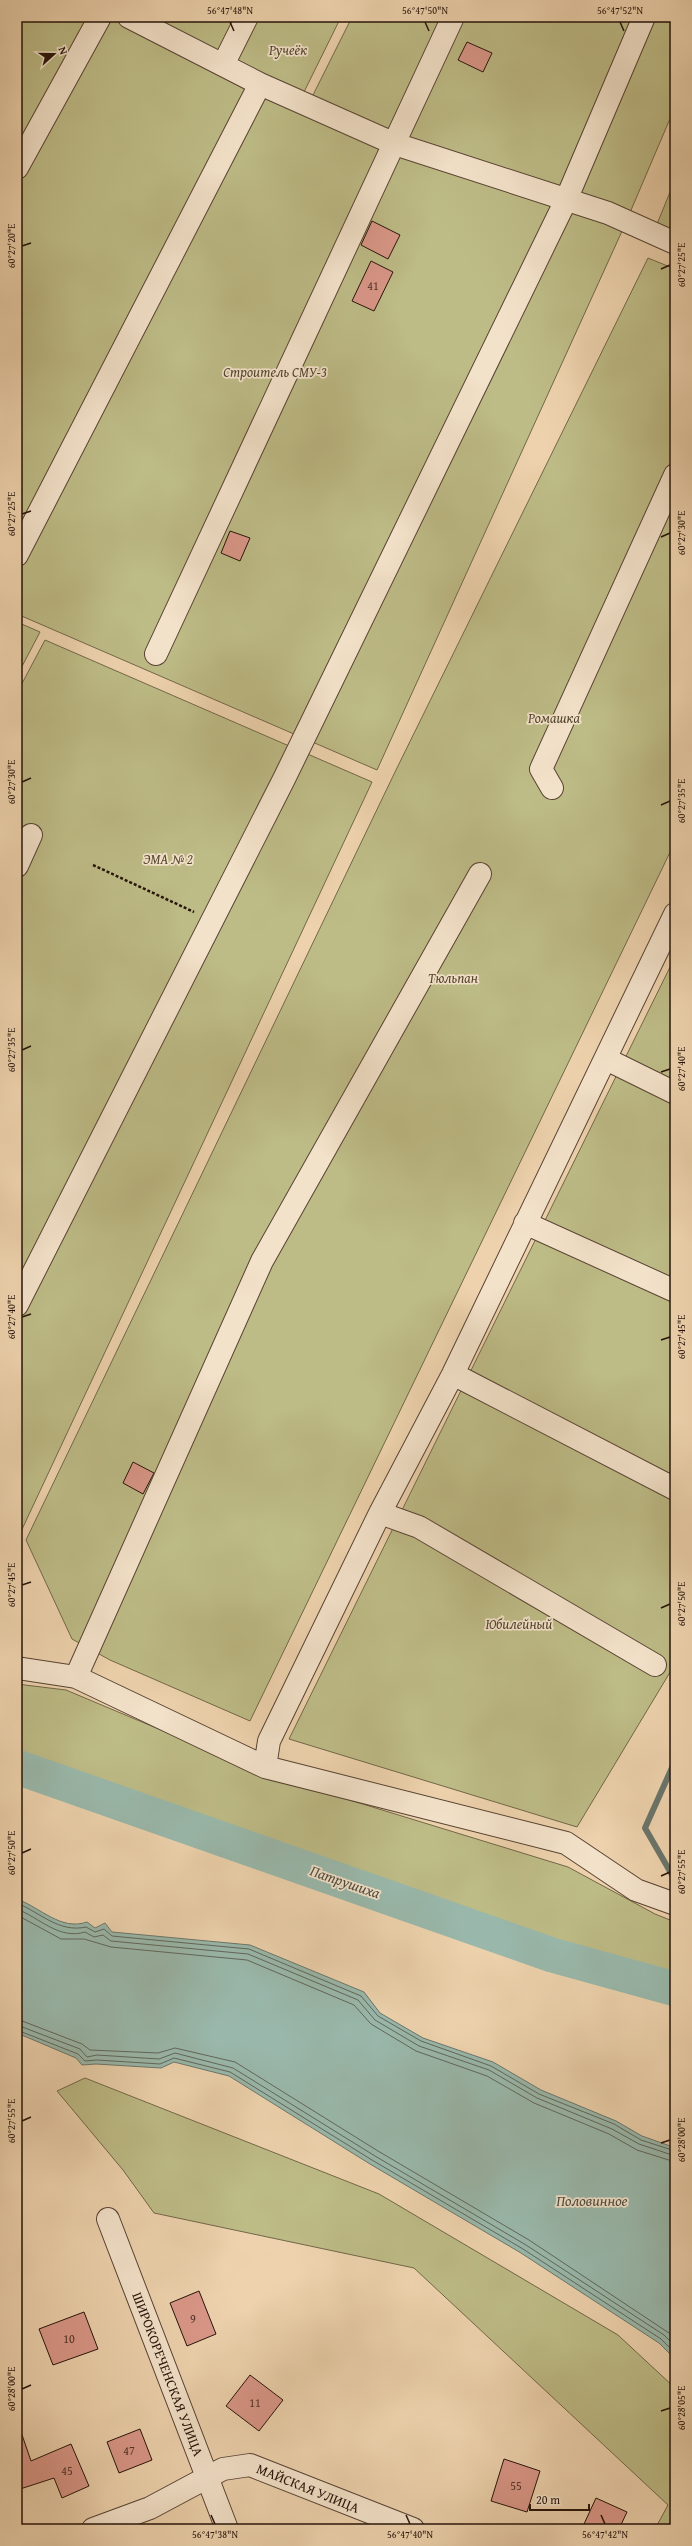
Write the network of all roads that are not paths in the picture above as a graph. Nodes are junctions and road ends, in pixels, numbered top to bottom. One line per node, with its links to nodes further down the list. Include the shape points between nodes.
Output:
1 (100, 17): 9 (street)
2 (130, 17): 6 (street)
3 (247, 17): 6 (street)
4 (453, 17): 8 (street)
5 (644, 17): 10 (street)
6 (224, 65): 7 (street)
7 (260, 84): 8 (street); 13 (street)
8 (395, 144): 10 (street); 14 (street)
9 (17, 168)
10 (566, 200): 11 (street, via 608,212); 24 (street, via 284,779 210,920)
11 (675, 243)
12 (675, 475): 15 (street, via 541,769)
13 (17, 555)
14 (156, 654)
15 (552, 788)
16 (31, 835): 17 (street)
17 (17, 866)
18 (480, 874): 30 (street, via 262,1261)
19 (674, 918): 20 (street)
20 (606, 1060): 21 (street); 22 (street)
21 (675, 1093)
22 (525, 1223): 23 (street); 25 (street)
23 (675, 1291)
24 (17, 1306)
25 (453, 1374): 26 (street); 27 (street)
26 (675, 1488)
27 (380, 1513): 28 (street, via 419,1527); 31 (street, via 269,1741)
28 (655, 1665)
29 (17, 1668): 30 (street)
30 (76, 1677): 31 (street)
31 (265, 1767): 32 (street, via 566,1843 636,1890)
32 (675, 1904)
33 (108, 2219): 34 (street, ШИРОКОРЕЧЕНСКАЯ УЛИЦА)
34 (207, 2476): 35 (street, МАЙСКАЯ УЛИЦА, via 150,2508); 36 (street, ШИРОКОРЕЧЕНСКАЯ УЛИЦА); 37 (street, МАЙСКАЯ УЛИЦА, via 223,2469 250,2465)
35 (93, 2529)
36 (227, 2529)
37 (413, 2529)

